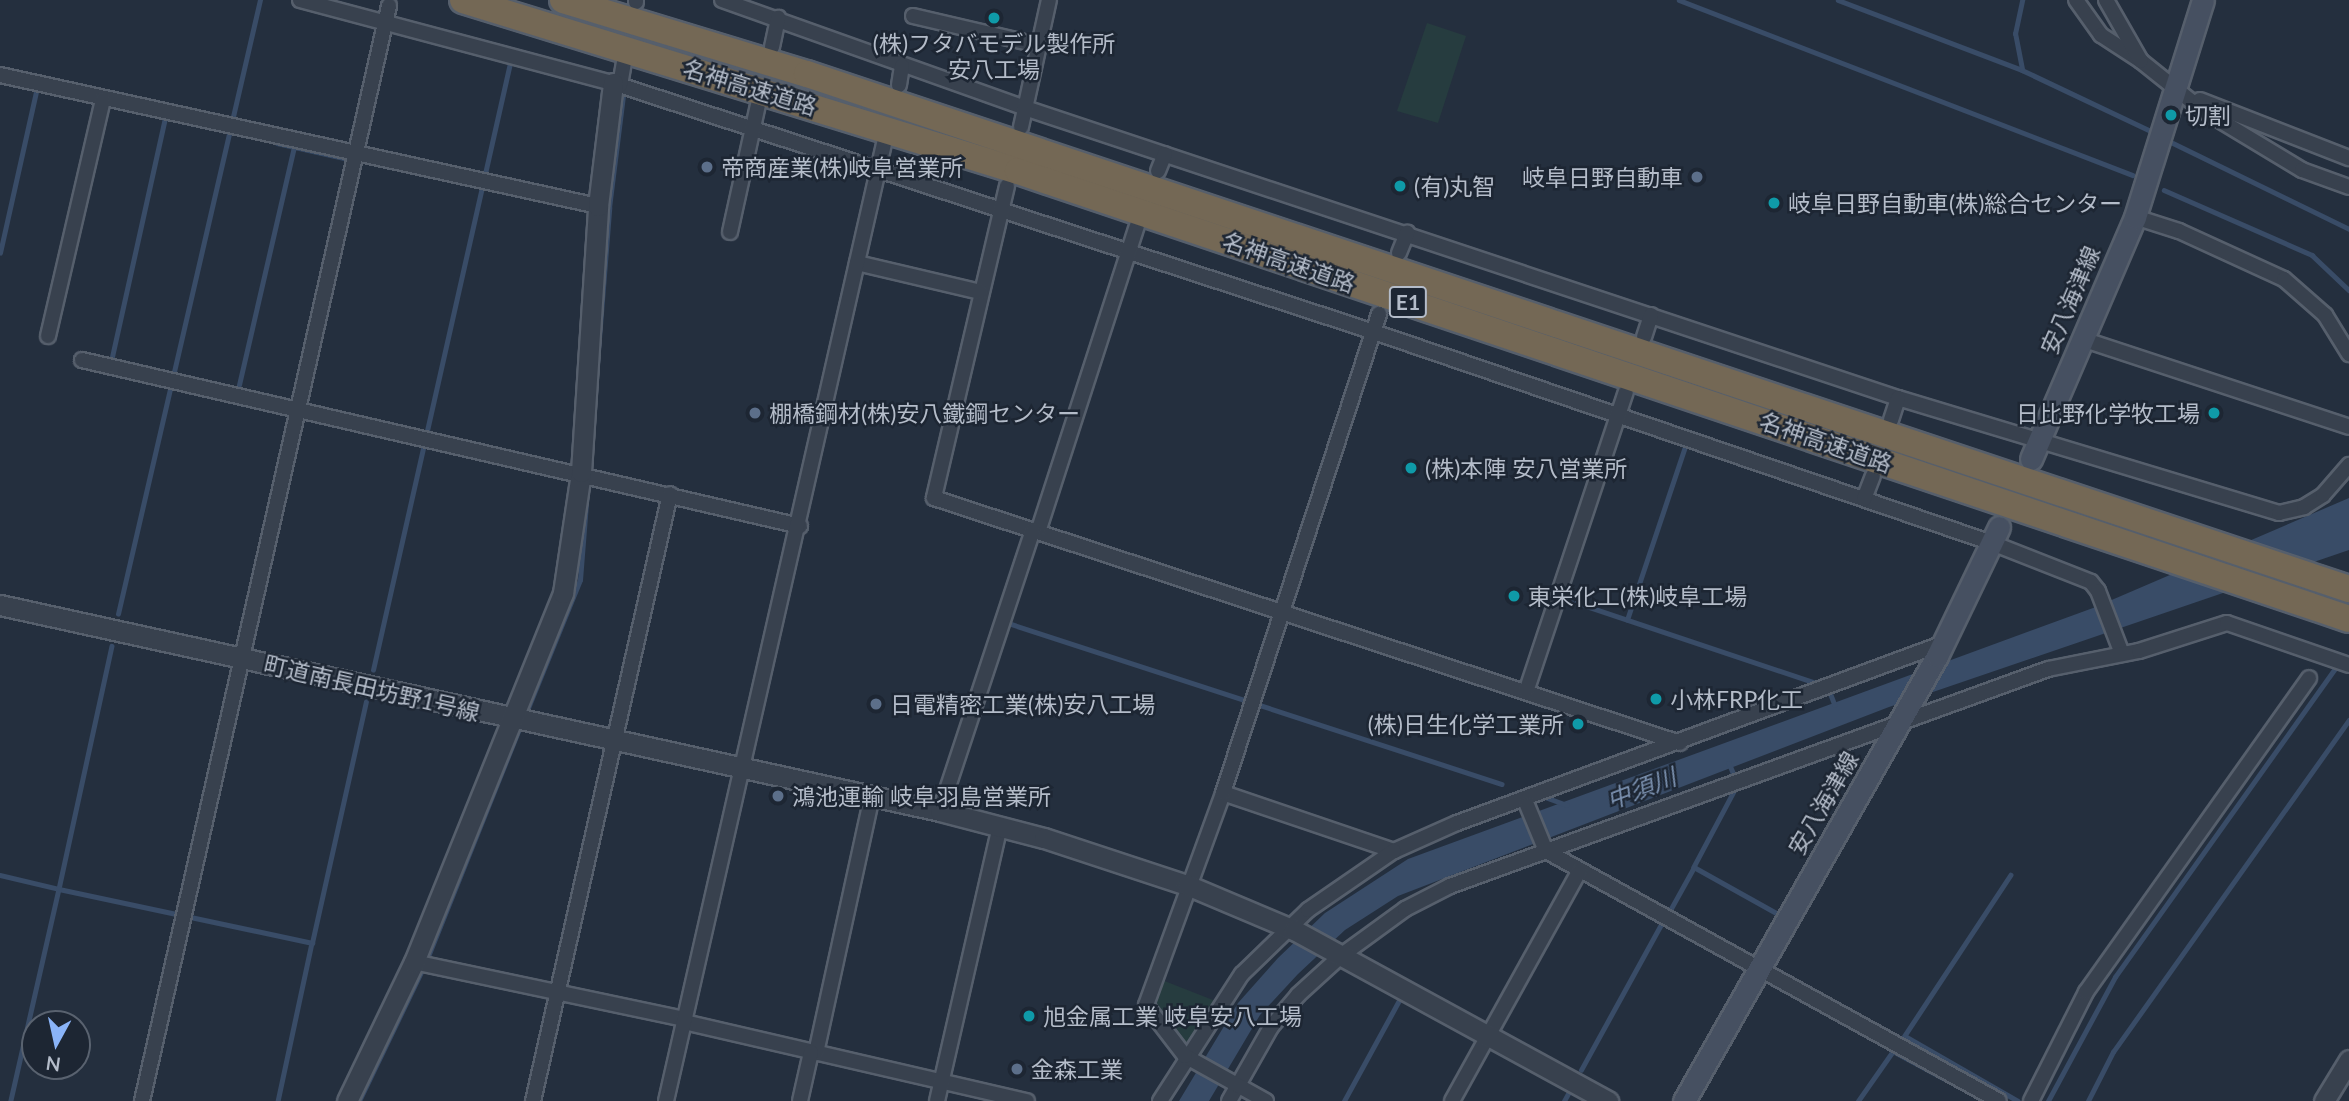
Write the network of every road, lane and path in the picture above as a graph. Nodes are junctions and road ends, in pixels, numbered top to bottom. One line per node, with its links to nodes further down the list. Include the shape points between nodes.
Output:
1 (300, 0): 14 (street)
2 (456, 0): 10 (highway, 名神高速道路)
3 (562, 0): 20 (highway, 名神高速道路 / E1)
4 (592, 0): 20 (highway)
5 (722, 0): 13 (street)
6 (1049, 0): 15 (street)
7 (2076, 0): 17 (street, via 2101,35)
8 (2106, 0): 17 (street)
9 (2203, 0): 24 (main road, 安八海津線)
10 (475, 4): 75 (highway, 名神高速道路 / E1, via 1018,171)
11 (389, 6): 14 (street)
12 (913, 16): 15 (street)
13 (778, 18): 16 (street); 19 (street)
14 (386, 22): 22 (street); 31 (street)
15 (1038, 45): 27 (street)
16 (772, 47)
17 (2141, 61): 24 (street)
18 (624, 63): 22 (street)
19 (902, 66): 23 (street); 27 (street)
20 (807, 74): 72 (highway, 名神高速道路 / E1)
21 (0, 75): 25 (street)
22 (616, 84): 29 (street); 38 (street)
23 (899, 85)
24 (2176, 90): 33 (street); 37 (street, via 2302,170); 40 (main road, 安八海津線)
25 (103, 99): 31 (street); 51 (street)
26 (758, 105): 29 (street)
27 (1025, 108): 28 (street); 32 (street)
28 (1021, 127)
29 (752, 128): 34 (street); 42 (street)
30 (884, 144): 34 (street)
31 (355, 152): 38 (street); 58 (street)
32 (1165, 153): 35 (street); 43 (street)
33 (2349, 158)
34 (877, 168): 39 (street); 46 (street)
35 (1158, 172)
36 (1007, 186): 39 (street)
37 (2349, 187)
38 (598, 206): 65 (street)
39 (1000, 209): 44 (street); 47 (street)
40 (2135, 217): 53 (main road, 安八海津線); 54 (street, via 2179,231 2284,279 2325,315)
41 (1137, 226): 44 (street)
42 (730, 232)
43 (1407, 233): 45 (street); 49 (street)
44 (1126, 250): 50 (street); 70 (street)
45 (1399, 253)
46 (857, 263): 47 (street); 69 (street)
47 (981, 292): 70 (street, via 934,498)
48 (1379, 314): 50 (street)
49 (1651, 315): 52 (street); 57 (street)
50 (1374, 332): 59 (street); 74 (street)
51 (48, 336)
52 (1644, 337)
53 (2082, 339): 61 (street); 62 (main road, 安八海津線)
54 (2349, 354)
55 (82, 360): 58 (street)
56 (1626, 392): 59 (street)
57 (1898, 398): 60 (street); 62 (street)
58 (298, 407): 65 (street); 78 (street)
59 (1619, 416): 68 (street); 81 (street)
60 (1891, 420)
61 (2349, 427)
62 (2040, 439): 63 (main road, 安八海津線); 64 (street, via 2279,513 2304,507 2323,495)
63 (2031, 459)
64 (2349, 465)
65 (581, 472): 67 (street); 82 (street, via 563,593)
66 (1873, 476): 68 (street)
67 (670, 494): 69 (street); 84 (street)
68 (1864, 499): 71 (street)
69 (800, 526): 86 (street)
70 (1036, 530): 74 (street); 90 (street)
71 (1995, 535): 76 (street, via 2076,574 2098,591); 77 (main road, 安八海津線)
72 (2349, 589)
73 (0, 605): 78 (street, 町道南長田坊野1号線)
74 (1283, 610): 81 (street); 87 (street)
75 (2349, 619)
76 (2120, 648): 79 (street, via 2227,623); 83 (street)
77 (1940, 650): 83 (main road, 安八海津線); 85 (street)
78 (242, 659): 82 (street, 町道南長田坊野1号線); 108 (street)
79 (2349, 665)
80 (2309, 678): 122 (street, via 2086,992)
81 (1526, 692): 85 (street)
82 (512, 719): 84 (street, 町道南長田坊野1号線); 98 (street)
83 (1900, 721): 92 (street); 99 (main road, 安八海津線)
84 (615, 741): 86 (street, 町道南長田坊野1号線); 100 (street)
85 (1680, 743): 93 (street, via 1457,823)
86 (744, 769): 88 (street, 町道南長田坊野1号線); 101 (street)
87 (1223, 793): 93 (street); 95 (street)
88 (872, 797): 90 (street, 町道南長田坊野1号線); 103 (street)
89 (1527, 804): 92 (street)
90 (940, 811): 91 (street, 町道南長田坊野1号線)
91 (1000, 827): 95 (street, 町道南長田坊野1号線); 106 (street)
92 (1544, 849): 94 (street); 97 (street, via 1439,891)
93 (1394, 852): 96 (street)
94 (1580, 870): 99 (street); 102 (street)
95 (1186, 885): 96 (street, 町道南長田坊野1号線); 104 (street, via 1146,1005)
96 (1291, 928): 97 (street, 町道南長田坊野1号線); 104 (street, via 1242,974)
97 (1340, 954): 102 (street, 町道南長田坊野1号線); 107 (street, via 1271,1027)
98 (414, 962): 100 (street); 109 (street)
99 (1759, 967): 120 (main road, 安八海津線); 121 (street)
100 (558, 989): 101 (street); 110 (street)
101 (684, 1021): 103 (street); 111 (street)
102 (1488, 1035): 118 (street); 119 (street, 町道南長田坊野1号線)
103 (814, 1052): 106 (street); 112 (street)
104 (1188, 1058): 107 (street); 115 (street)
105 (2349, 1060): 123 (street)
106 (941, 1081): 113 (street); 114 (street)
107 (1233, 1083): 116 (street); 117 (street)
108 (142, 1101)
109 (347, 1101)
110 (533, 1101)
111 (666, 1101)
112 (800, 1101)
113 (937, 1101)
114 (1027, 1101)
115 (1160, 1101)
116 (1228, 1101)
117 (1266, 1101)
118 (1452, 1101)
119 (1608, 1101)
120 (1684, 1101)
121 (1999, 1101)
122 (2031, 1101)
123 (2324, 1101)

